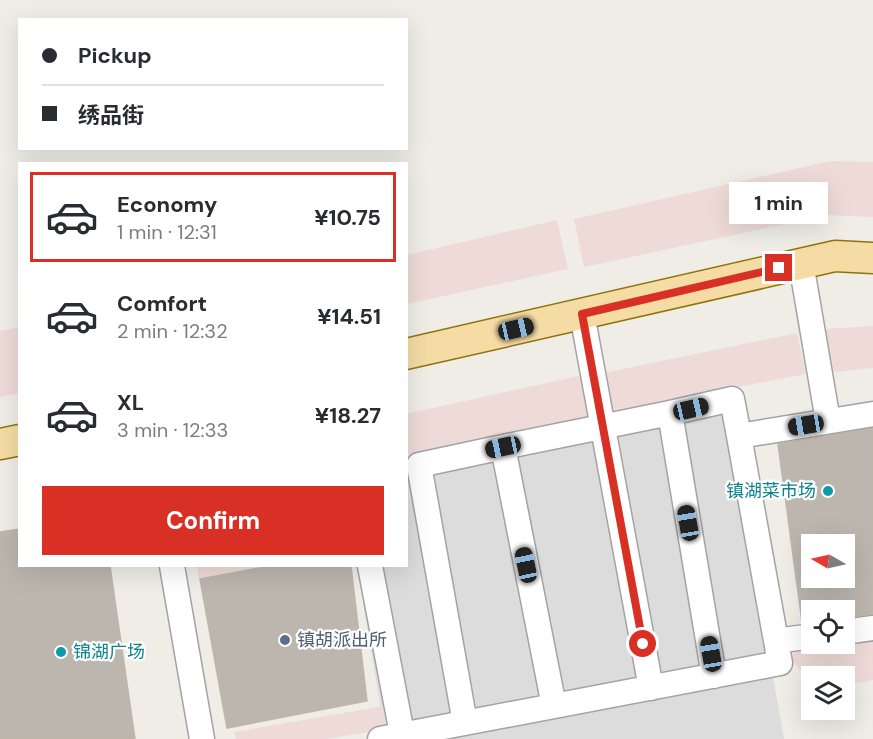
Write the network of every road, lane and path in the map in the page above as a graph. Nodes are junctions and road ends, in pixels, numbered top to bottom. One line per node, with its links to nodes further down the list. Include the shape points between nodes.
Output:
1 (873, 258): 2 (main road, via 835,256)
2 (801, 263): 3 (main road); 7 (street)
3 (582, 314): 4 (main road); 8 (street)
4 (408, 354)
5 (670, 413): 8 (street); 9 (street, via 732,399); 20 (street)
6 (873, 414): 7 (street)
7 (828, 421): 9 (street)
8 (603, 427): 12 (street); 21 (street)
9 (739, 436): 19 (street)
10 (18, 440): 11 (main road)
11 (0, 444)
12 (503, 447): 13 (street); 22 (street)
13 (413, 467): 23 (street)
14 (172, 567): 25 (street)
15 (370, 567): 24 (street)
16 (873, 628): 17 (street)
17 (855, 630)
18 (801, 638): 19 (street)
19 (776, 641): 20 (street, via 780,663)
20 (714, 676): 21 (street)
21 (651, 688): 22 (street)
22 (554, 706): 23 (street)
23 (465, 723): 24 (street)
24 (395, 738)
25 (202, 739)

